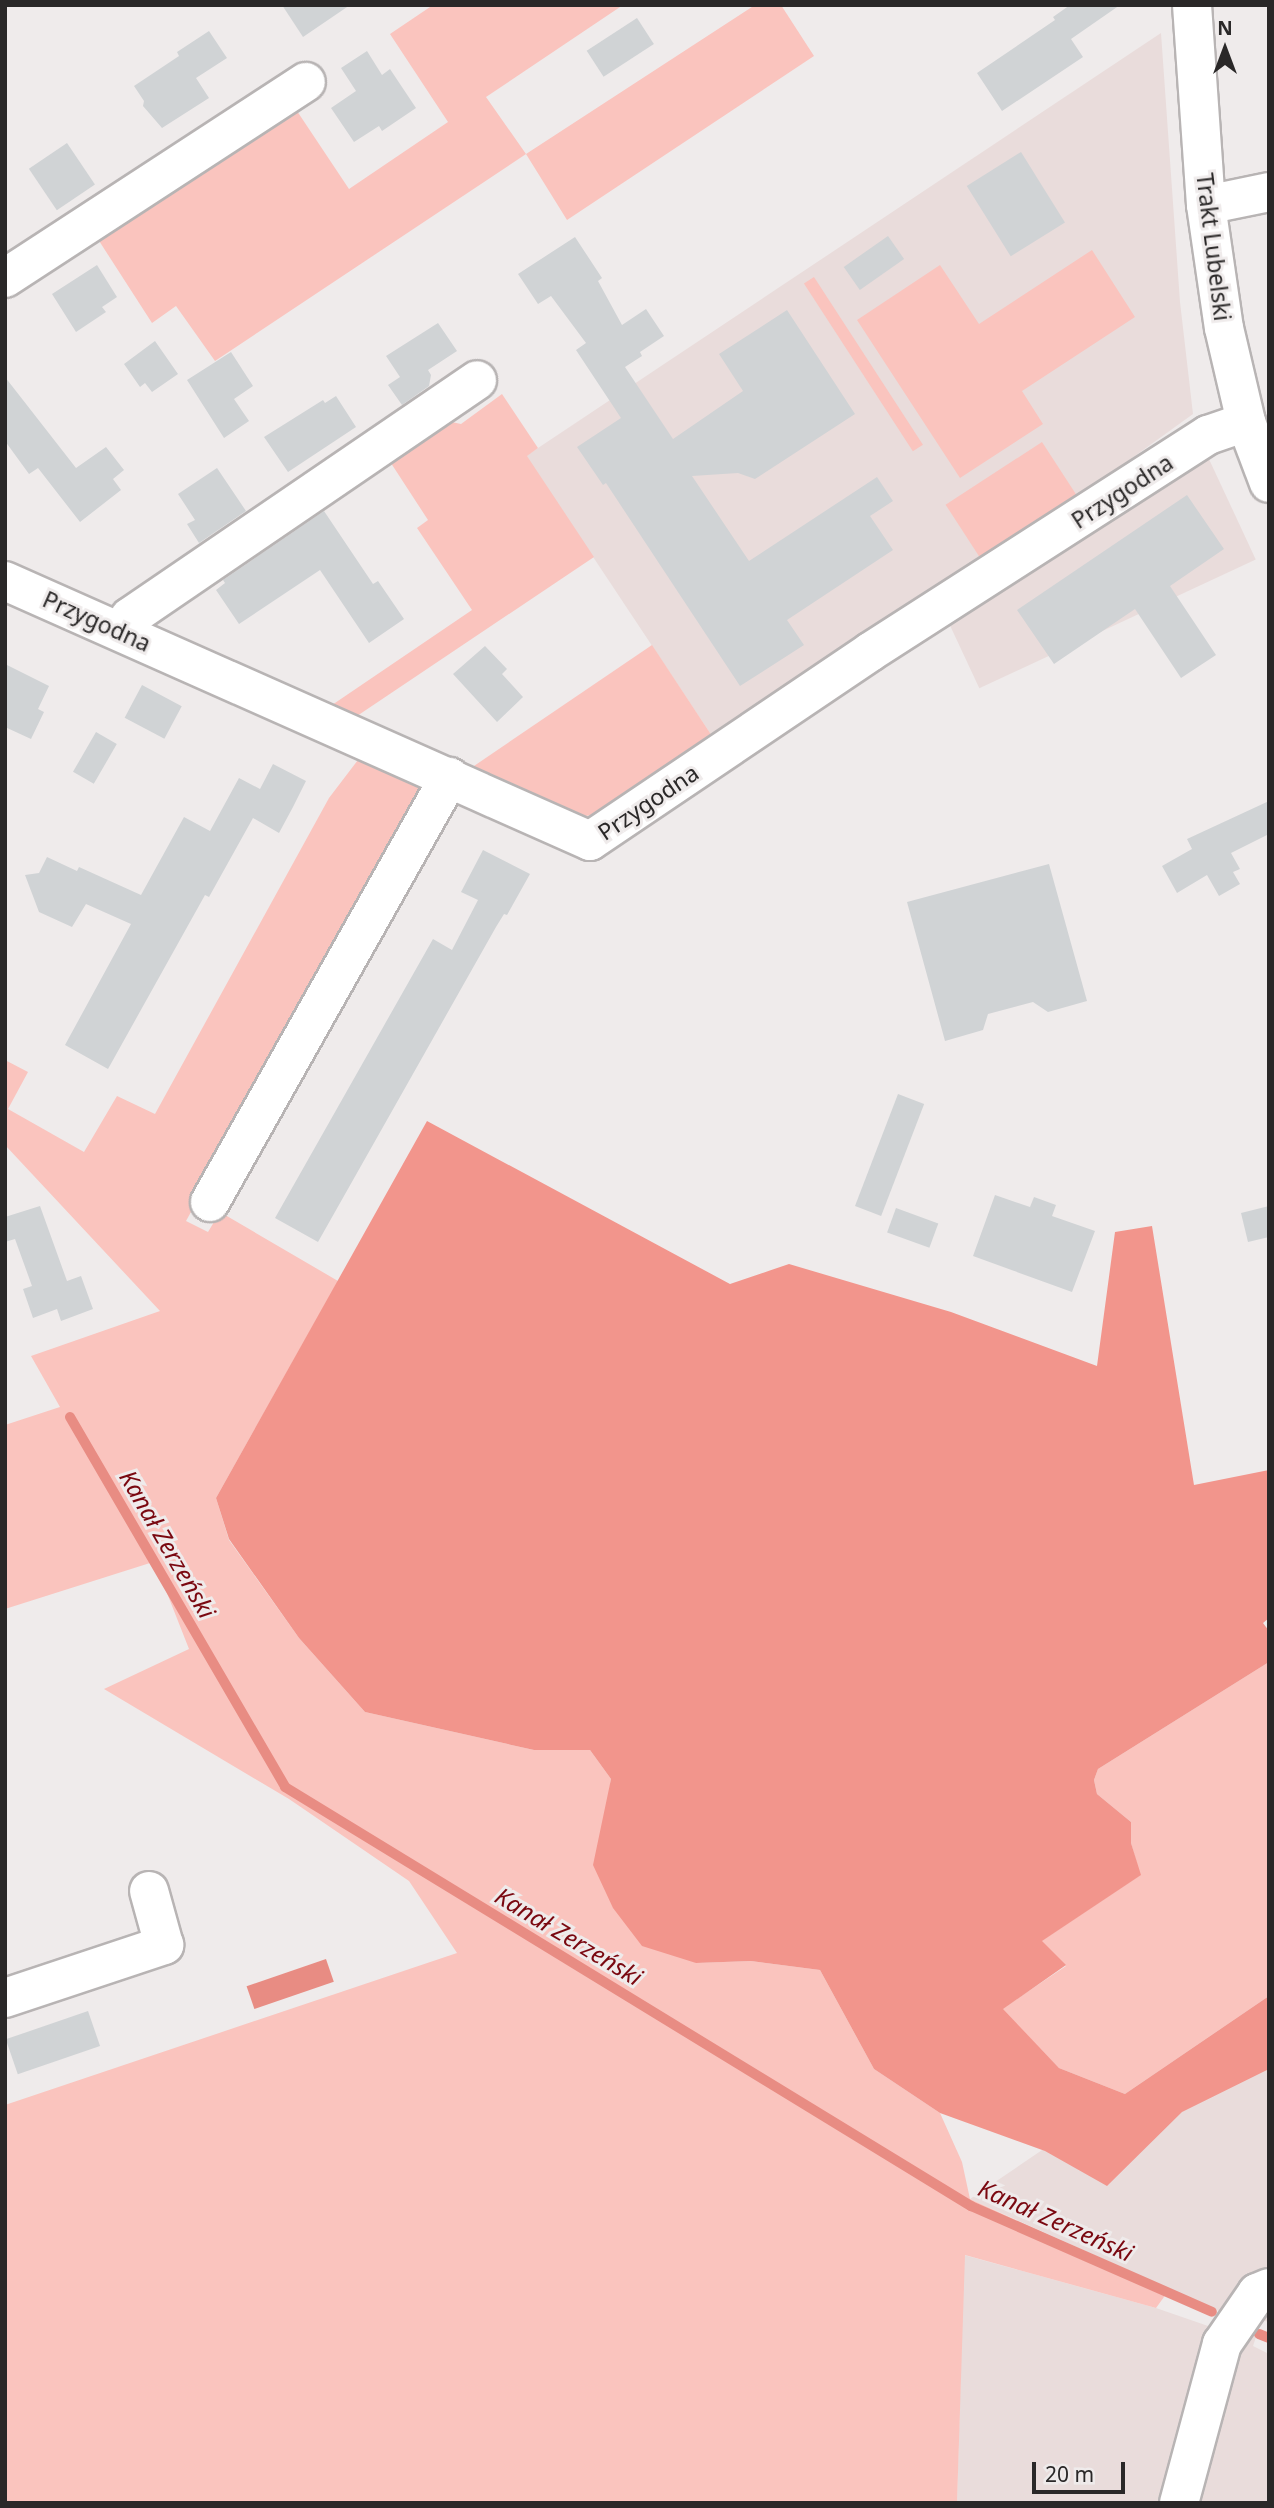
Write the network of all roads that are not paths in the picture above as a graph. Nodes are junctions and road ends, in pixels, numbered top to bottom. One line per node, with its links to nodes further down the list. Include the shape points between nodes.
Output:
1 (1192, 5): 4 (street, Trakt Lubelski)
2 (306, 82): 5 (street)
3 (1269, 192): 4 (street)
4 (1206, 205): 7 (street, Trakt Lubelski, via 1224,328)
5 (5, 278)
6 (477, 380): 10 (street, via 130,617)
7 (1246, 422): 8 (street, Trakt Lubelski); 11 (street, Przygodna, via 1197,442 870,652 590,841)
8 (1269, 483)
9 (5, 581): 10 (street, Przygodna)
10 (120, 631): 11 (street, Przygodna)
11 (449, 777): 12 (street)
12 (210, 1202)
13 (149, 1891): 14 (street, via 164,1945)
14 (5, 1998)
15 (1269, 2288): 16 (street, via 1257,2293 1222,2344)
16 (1179, 2503)

